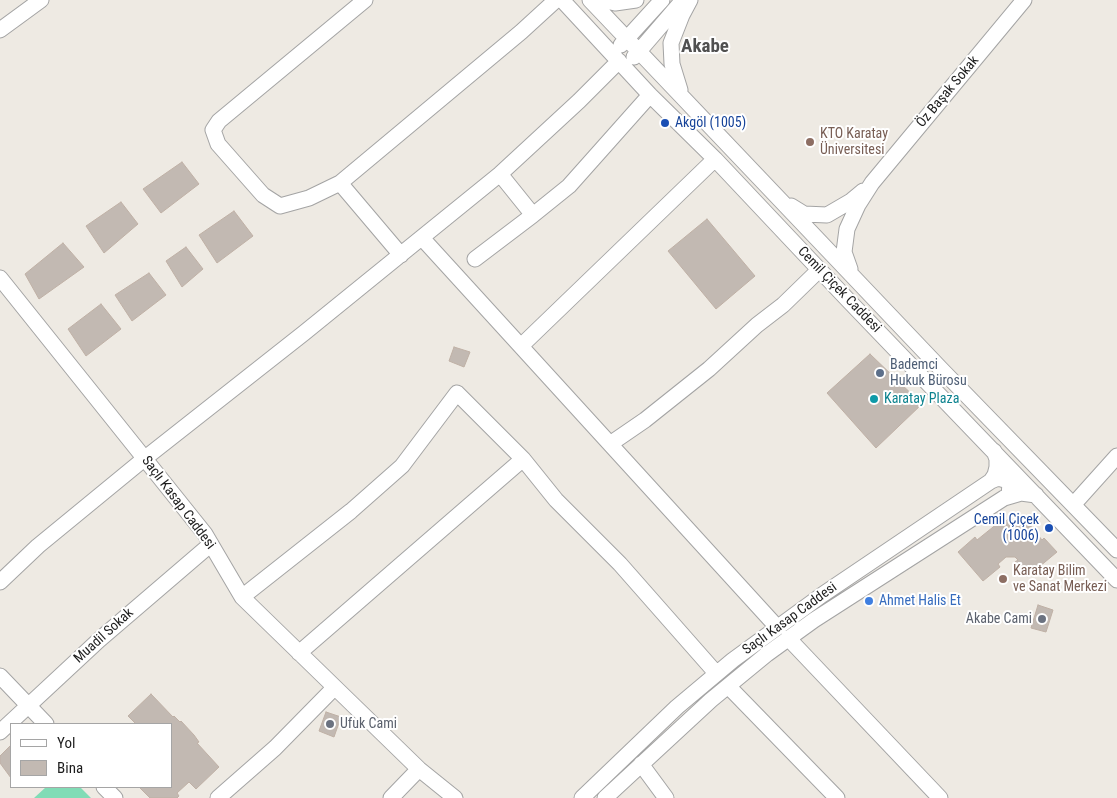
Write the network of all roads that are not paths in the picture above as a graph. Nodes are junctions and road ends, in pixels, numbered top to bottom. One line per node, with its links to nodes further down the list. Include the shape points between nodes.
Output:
1 (41, 0): 12 (street)
2 (365, 0): 20 (street, via 219,121 214,130 218,144 263,195 280,206 309,198)
3 (556, 0): 20 (street)
4 (562, 0): 15 (street, Cemil Çiçek Caddesi)
5 (590, 0): 13 (street, Cemil Çiçek Caddesi)
6 (602, 0): 7 (street, via 615,4)
7 (636, 0)
8 (662, 0): 13 (street)
9 (683, 0): 14 (street)
10 (690, 0): 16 (street, via 671,43 672,64)
11 (1024, 0): 21 (street, Öz Başak Sokak)
12 (0, 30)
13 (627, 39): 14 (street, Cemil Çiçek Caddesi); 15 (street)
14 (639, 50): 15 (street); 16 (street, Cemil Çiçek Caddesi)
15 (619, 61): 17 (street, Cemil Çiçek Caddesi); 19 (street)
16 (681, 94): 22 (street, Cemil Çiçek Caddesi)
17 (650, 95): 18 (street, Cemil Çiçek Caddesi); 23 (street, via 569,186)
18 (714, 159): 27 (street, Cemil Çiçek Caddesi); 30 (street)
19 (500, 174): 23 (street); 24 (street)
20 (340, 183): 25 (street)
21 (872, 183): 22 (street, via 827,215 804,214); 28 (street, via 847,229 844,252)
22 (778, 198): 28 (street, Cemil Çiçek Caddesi)
23 (534, 215): 26 (street)
24 (422, 238): 25 (street); 30 (street)
25 (401, 255): 34 (street)
26 (474, 259)
27 (819, 270): 31 (street, via 784,305 709,369); 32 (street, Cemil Çiçek Caddesi)
28 (853, 276): 39 (street, Cemil Çiçek Caddesi)
29 (0, 278): 34 (street, Saçlı Kasap Caddesi)
30 (521, 346): 31 (street)
31 (610, 444): 45 (street)
32 (994, 451): 36 (street, via 997,467); 38 (street, Cemil Çiçek Caddesi)
33 (1117, 456): 39 (street)
34 (144, 459): 40 (street, Saçlı Kasap Caddesi); 43 (street, via 38,546)
35 (523, 459): 44 (street, via 457,392 402,466 351,511); 47 (street); 48 (street, via 556,500 620,564)
36 (991, 481): 37 (street, via 1005,480 1010,484); 45 (street, Saçlı Kasap Caddesi)
37 (1009, 495): 38 (street); 46 (street, Saçlı Kasap Caddesi)
38 (1036, 496): 42 (street, Cemil Çiçek Caddesi)
39 (1073, 505): 41 (street, Cemil Çiçek Caddesi)
40 (211, 544): 44 (street, Saçlı Kasap Caddesi); 52 (street, Muadil Sokak, via 99,640)
41 (1117, 550)
42 (1117, 580)
43 (0, 582)
44 (242, 597): 47 (street, Saçlı Kasap Caddesi)
45 (777, 627): 48 (street, Saçlı Kasap Caddesi)
46 (788, 638): 50 (street, Saçlı Kasap Caddesi); 68 (street)
47 (299, 653): 51 (street, Saçlı Kasap Caddesi)
48 (716, 673): 64 (street, Saçlı Kasap Caddesi)
49 (0, 676): 52 (street)
50 (728, 686): 57 (street, Saçlı Kasap Caddesi); 67 (street)
51 (334, 688): 58 (street, Saçlı Kasap Caddesi); 61 (street, via 275,748)
52 (29, 706): 53 (street, Muadil Sokak); 55 (street)
53 (10, 723)
54 (10, 723): 56 (street, Muadil Sokak)
55 (45, 723)
56 (0, 732)
57 (641, 764): 65 (street, Saçlı Kasap Caddesi); 66 (street)
58 (419, 769): 62 (street); 63 (street, Saçlı Kasap Caddesi)
59 (105, 788): 60 (street)
60 (115, 798)
61 (218, 798)
62 (390, 798)
63 (455, 798)
64 (582, 798)
65 (605, 798)
66 (666, 798)
67 (837, 798)
68 (940, 798)

